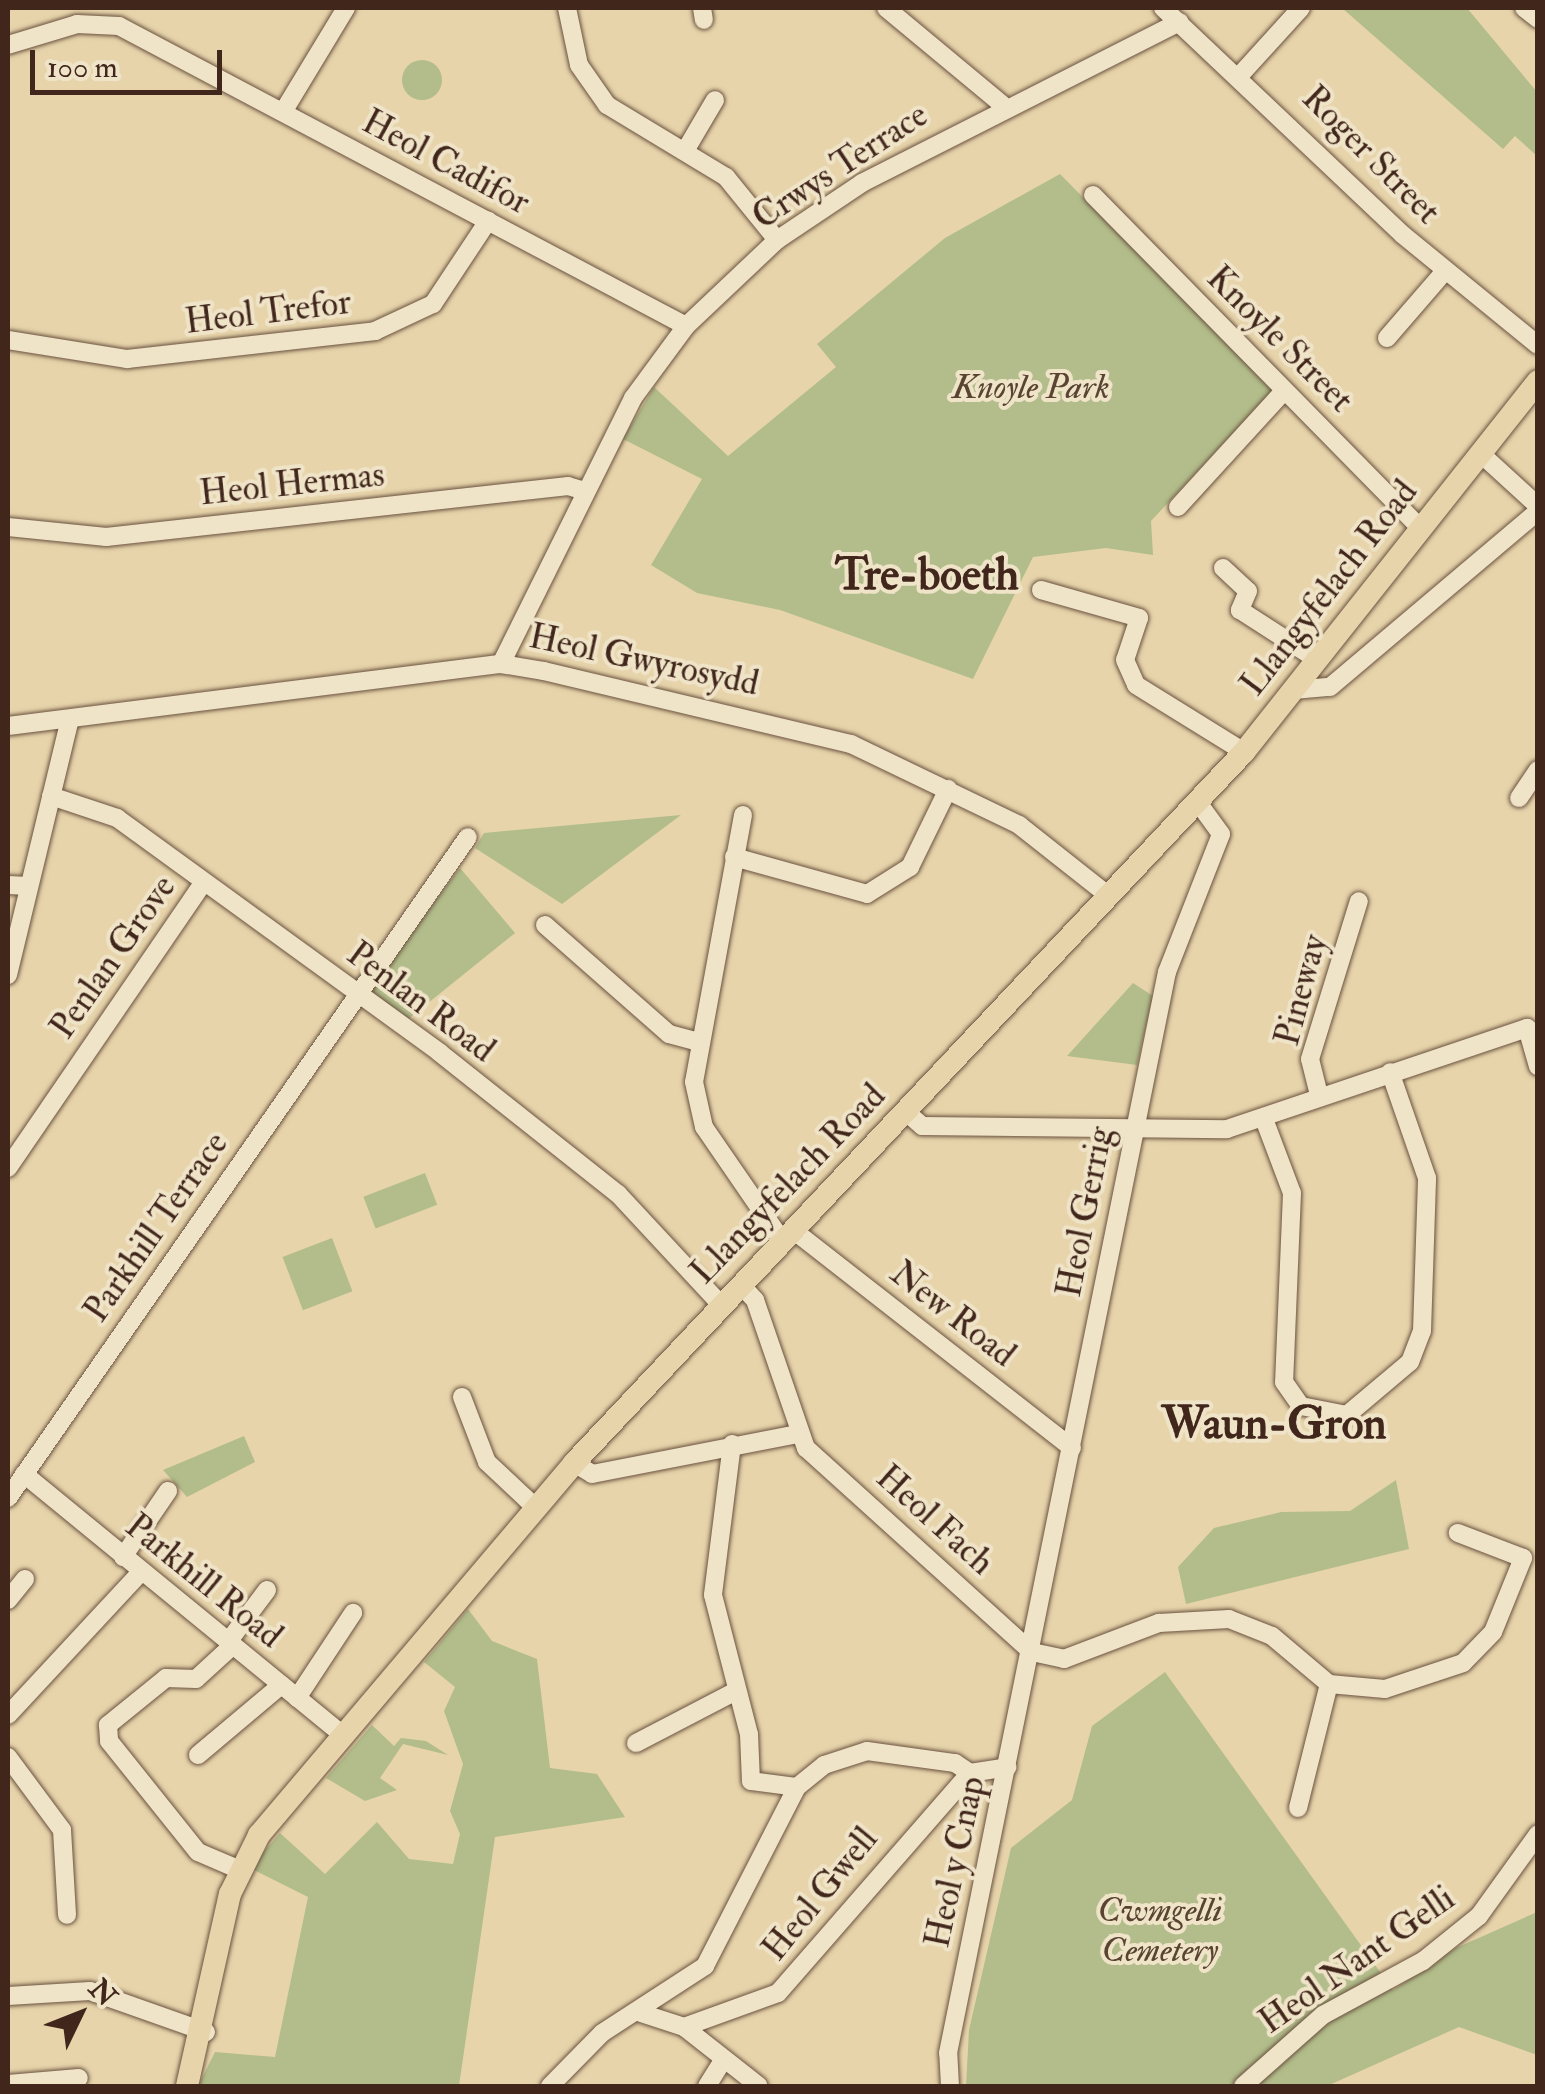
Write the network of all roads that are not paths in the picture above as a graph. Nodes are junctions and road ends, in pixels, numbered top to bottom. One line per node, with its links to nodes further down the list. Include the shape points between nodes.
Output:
1 (346, 8): 14 (street)
2 (567, 8): 15 (street, via 591,88)
3 (886, 8): 13 (street)
4 (1163, 8): 8 (street, Roger Street)
5 (1524, 8): 7 (street)
6 (1300, 10): 9 (street); 11 (street)
7 (1538, 20)
8 (1179, 22): 11 (street, Roger Street); 13 (street, Crwys Terrace)
9 (1313, 25)
10 (8, 45): 14 (street, Heol Cadifor, via 77,24 119,26)
11 (1241, 74): 19 (street, Roger Street)
12 (715, 100): 15 (street)
13 (1003, 105): 18 (street, Crwys Terrace)
14 (283, 112): 17 (street, Heol Cadifor)
15 (685, 151): 18 (street, via 726,177)
16 (1093, 195): 25 (street, Knoyle Street)
17 (488, 221): 20 (street, Heol Cadifor); 22 (street, Heol Trefor, via 433,304 375,331 127,359)
18 (778, 240): 20 (street, Crwys Terrace)
19 (1446, 272): 21 (street); 23 (street, Roger Street)
20 (686, 326): 27 (street, Crwys Terrace, via 633,398)
21 (1387, 338)
22 (8, 340)
23 (1538, 345)
24 (1538, 381): 26 (main road, Llangyfelach Road)
25 (1284, 390): 28 (street); 31 (street, Knoyle Street)
26 (1480, 454): 29 (street); 31 (main road, Llangyfelach Road)
27 (584, 492): 30 (street, Heol Hermas, via 568,486 106,537); 35 (street, Crwys Terrace)
28 (1178, 508)
29 (1538, 508): 36 (street, via 1330,687)
30 (8, 527)
31 (1421, 529): 34 (main road, Llangyfelach Road)
32 (1222, 568): 34 (street, via 1248,591 1240,610)
33 (1042, 590): 39 (street, via 1139,618 1126,660 1136,685)
34 (1316, 659): 36 (main road, Llangyfelach Road)
35 (501, 664): 37 (street, Heol Gwyrosydd); 41 (street, Heol Gwyrosydd, via 760,717 851,744)
36 (1292, 690): 39 (main road, Llangyfelach Road)
37 (70, 719): 38 (street, Heol Gwyrosydd); 42 (street)
38 (8, 726)
39 (1244, 752): 44 (main road, Llangyfelach Road)
40 (1538, 770): 43 (street)
41 (948, 789): 47 (street, via 910,867 867,894); 51 (street, Heol Gwyrosydd, via 1019,825)
42 (51, 796): 48 (street, Penlan Road, via 118,818); 50 (street)
43 (1519, 798)
44 (1198, 802): 51 (main road, Llangyfelach Road); 62 (street, Heol Gerrig, via 1221,834 1167,972)
45 (743, 816): 47 (street, New Road)
46 (468, 837): 55 (street, Parkhill Terrace)
47 (734, 857): 56 (street, New Road)
48 (204, 883): 55 (street, Penlan Road); 63 (street, Penlan Grove)
49 (8, 885): 50 (street)
50 (29, 886): 54 (street)
51 (1105, 893): 60 (main road, Llangyfelach Road)
52 (1359, 901): 59 (street, Pineway, via 1310,1059)
53 (545, 925): 56 (street, via 670,1034)
54 (8, 975)
55 (359, 994): 66 (street, Penlan Road, via 618,1194); 72 (street, Parkhill Terrace)
56 (696, 1041): 64 (street, New Road, via 704,1127)
57 (1538, 1066): 58 (street, via 1527,1028)
58 (1390, 1072): 59 (street); 61 (street, via 1427,1178 1422,1331 1410,1362 1348,1415 1301,1406 1284,1382 1292,1194)
59 (1319, 1096): 61 (street)
60 (906, 1111): 62 (street, via 922,1126); 64 (main road, Llangyfelach Road)
61 (1264, 1119): 62 (street, via 1227,1129)
62 (1134, 1128): 70 (street, Heol Gerrig)
63 (8, 1168)
64 (788, 1236): 65 (main road, Llangyfelach Road); 70 (street, New Road)
65 (741, 1284): 66 (main road, Llangyfelach Road); 68 (street, Heol Fach, via 755,1300)
66 (722, 1304): 71 (main road, Llangyfelach Road)
67 (462, 1398): 75 (street, via 487,1462)
68 (797, 1434): 69 (street); 85 (street, Heol Fach)
69 (732, 1444): 71 (street, via 592,1474); 88 (street, via 713,1595)
70 (1072, 1448): 85 (street, Heol Gerrig)
71 (574, 1463): 75 (main road, Llangyfelach Road)
72 (24, 1474): 74 (street, Parkhill Terrace); 77 (street, Parkhill Road)
73 (168, 1491): 77 (street)
74 (8, 1498)
75 (536, 1507): 91 (main road, Llangyfelach Road)
76 (1458, 1533): 78 (street, via 1514,1550)
77 (123, 1558): 79 (street, Parkhill Road)
78 (1529, 1567): 86 (street, via 1493,1632 1463,1662 1385,1689)
79 (141, 1572): 84 (street, Parkhill Road); 90 (street)
80 (25, 1578): 82 (street)
81 (266, 1590): 84 (street)
82 (8, 1600)
83 (343, 1616): 89 (street)
84 (230, 1644): 87 (street, Parkhill Road); 100 (street, via 196,1679 166,1678 108,1724 109,1741 198,1852)
85 (1032, 1652): 86 (street, via 1064,1659 1175,1620 1228,1619 1272,1636); 95 (street, Heol y Cnap)
86 (1329, 1684): 98 (street)
87 (281, 1685): 89 (street, Parkhill Road); 93 (street, via 207,1736)
88 (736, 1691): 92 (street); 97 (street, via 751,1782)
89 (297, 1698): 91 (street, Parkhill Road)
90 (8, 1715)
91 (344, 1736): 100 (main road, Llangyfelach Road)
92 (636, 1743)
93 (198, 1755)
94 (8, 1757): 101 (street, via 62,1830)
95 (1008, 1767): 96 (street); 113 (street, Heol y Cnap, via 948,2054)
96 (970, 1773): 97 (street, via 955,1762 845,1752); 104 (street, Heol Gwell, via 791,1983)
97 (797, 1788): 103 (street, via 727,1938 692,1978)
98 (1298, 1808)
99 (1538, 1834): 114 (street, Heol Nant Gelli, via 1478,1916 1423,1961 1323,2015)
100 (240, 1870): 105 (main road, Llangyfelach Road)
101 (67, 1915)
102 (8, 1996): 105 (street, via 90,1991)
103 (641, 2013): 104 (street); 110 (street, via 602,2033)
104 (684, 2027): 106 (street)
105 (206, 2032): 109 (main road, Llangyfelach Road)
106 (722, 2062): 111 (street); 112 (street)
107 (79, 2078): 108 (street)
108 (8, 2084)
109 (187, 2086)
110 (550, 2086)
111 (707, 2086)
112 (759, 2086)
113 (950, 2086)
114 (1244, 2086)

